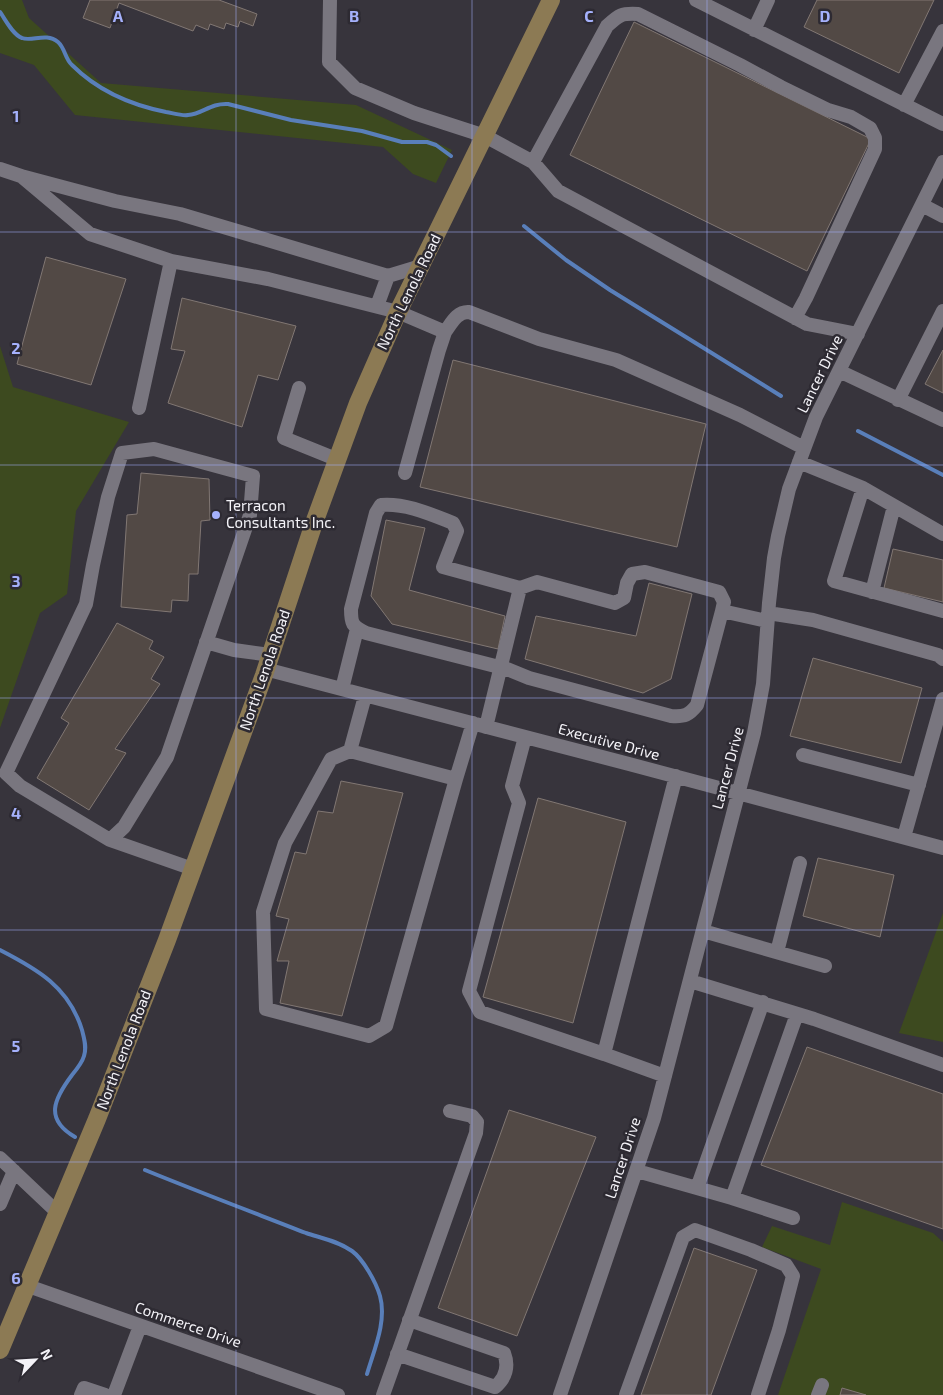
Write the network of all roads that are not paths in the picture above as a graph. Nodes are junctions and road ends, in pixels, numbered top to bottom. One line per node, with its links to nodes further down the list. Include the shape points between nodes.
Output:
1 (330, 0): 9 (street, via 329,62 355,88 414,113)
2 (551, 0): 9 (main road, North Lenola Road)
3 (696, 0): 5 (street)
4 (768, 0): 5 (street)
5 (754, 30): 7 (street)
6 (943, 31): 7 (street)
7 (904, 105): 8 (street)
8 (943, 124)
9 (485, 136): 10 (street); 17 (main road, North Lenola Road)
10 (533, 162): 22 (street, via 558,191); 22 (street, via 607,26 626,13 638,14 870,128 875,138 875,149)
11 (943, 162): 14 (street, Lancer Drive)
12 (0, 169): 13 (street)
13 (21, 176): 16 (street, via 90,234); 18 (street, via 180,214)
14 (922, 205): 15 (street); 24 (street, Lancer Drive)
15 (943, 216)
16 (174, 262): 19 (street, via 268,279); 28 (street, via 171,261)
17 (421, 266): 18 (street); 21 (main road, North Lenola Road)
18 (388, 276): 19 (street)
19 (377, 306): 21 (street)
20 (943, 311): 27 (street)
21 (398, 312): 23 (street); 31 (main road, North Lenola Road)
22 (795, 318): 24 (street, via 807,324)
23 (446, 332): 30 (street, via 459,314 469,312 539,339 616,360 740,415); 33 (street)
24 (858, 334): 25 (street, Lancer Drive)
25 (839, 371): 27 (street); 30 (street, Lancer Drive)
26 (299, 388): 31 (street, via 284,438)
27 (898, 400): 29 (street)
28 (139, 408)
29 (943, 420)
30 (804, 448): 32 (street, Lancer Drive)
31 (336, 459): 45 (main road, North Lenola Road)
32 (798, 462): 34 (street); 41 (street, Lancer Drive, via 778,536)
33 (405, 473)
34 (863, 488): 35 (street); 38 (street, via 834,582)
35 (894, 506): 36 (street); 38 (street)
36 (943, 534)
37 (520, 588): 39 (street, via 537,582 615,603 624,598 632,574 646,572 719,592 724,602); 42 (street, via 443,567 457,531 453,523 413,508 381,505 376,513 350,609 351,622); 46 (street)
38 (872, 592): 40 (street)
39 (722, 611): 41 (street); 46 (street, via 697,704 690,714 683,717 529,678)
40 (943, 611)
41 (768, 617): 44 (street, via 813,620); 57 (street, Lancer Drive, via 760,702)
42 (357, 629): 46 (street); 47 (street)
43 (206, 642): 45 (street, Executive Drive); 59 (street, via 166,757 124,827); 59 (street, via 250,515 253,476 154,449 122,452 108,497 86,604 6,773 20,786)
44 (943, 659)
45 (268, 662): 47 (street, Executive Drive); 62 (main road, North Lenola Road)
46 (501, 667): 50 (street)
47 (342, 689): 48 (street, Executive Drive)
48 (364, 696): 50 (street, Executive Drive); 52 (street)
49 (943, 699): 56 (street)
50 (480, 725): 51 (street, Executive Drive); 55 (street)
51 (525, 737): 54 (street, Executive Drive); 69 (street, via 512,786 519,803 469,991 480,1012)
52 (350, 751): 55 (street); 55 (street, via 331,759 285,843 263,912 266,1008 369,1036 386,1026)
53 (803, 754): 56 (street)
54 (676, 776): 57 (street, Executive Drive); 69 (street)
55 (456, 779)
56 (919, 785): 58 (street)
57 (738, 792): 58 (street, Executive Drive); 63 (street, Lancer Drive)
58 (904, 838): 60 (street, Executive Drive)
59 (110, 840): 62 (street)
60 (943, 848)
61 (800, 863): 64 (street)
62 (193, 869): 79 (main road, North Lenola Road)
63 (703, 930): 64 (street); 66 (street, Lancer Drive)
64 (777, 952): 65 (street)
65 (825, 966)
66 (690, 981): 67 (street); 71 (street, Lancer Drive)
67 (763, 1002): 68 (street); 76 (street)
68 (797, 1014): 70 (street); 77 (street)
69 (604, 1054): 71 (street)
70 (943, 1065)
71 (665, 1076): 75 (street, Lancer Drive)
72 (450, 1112): 82 (street, via 472,1116 477,1122 476,1133)
73 (0, 1158): 74 (street)
74 (14, 1171): 78 (street); 79 (street)
75 (637, 1171): 76 (street); 91 (street, Lancer Drive)
76 (697, 1188): 77 (street)
77 (732, 1198): 80 (street)
78 (0, 1204)
79 (58, 1213): 81 (main road, North Lenola Road)
80 (793, 1218)
81 (28, 1286): 83 (street, Commerce Drive); 84 (main road, North Lenola Road)
82 (409, 1320): 85 (street); 85 (street, via 504,1353 508,1363 503,1380 495,1387)
83 (140, 1326): 86 (street, Commerce Drive); 89 (street)
84 (0, 1350)
85 (397, 1354): 90 (street)
86 (332, 1394)
87 (81, 1395): 88 (street, via 84,1388)
88 (105, 1395)
89 (114, 1395)
90 (383, 1395)
91 (560, 1395)
92 (626, 1395): 93 (street, via 683,1237 695,1230 786,1265 793,1276)
93 (758, 1395)

